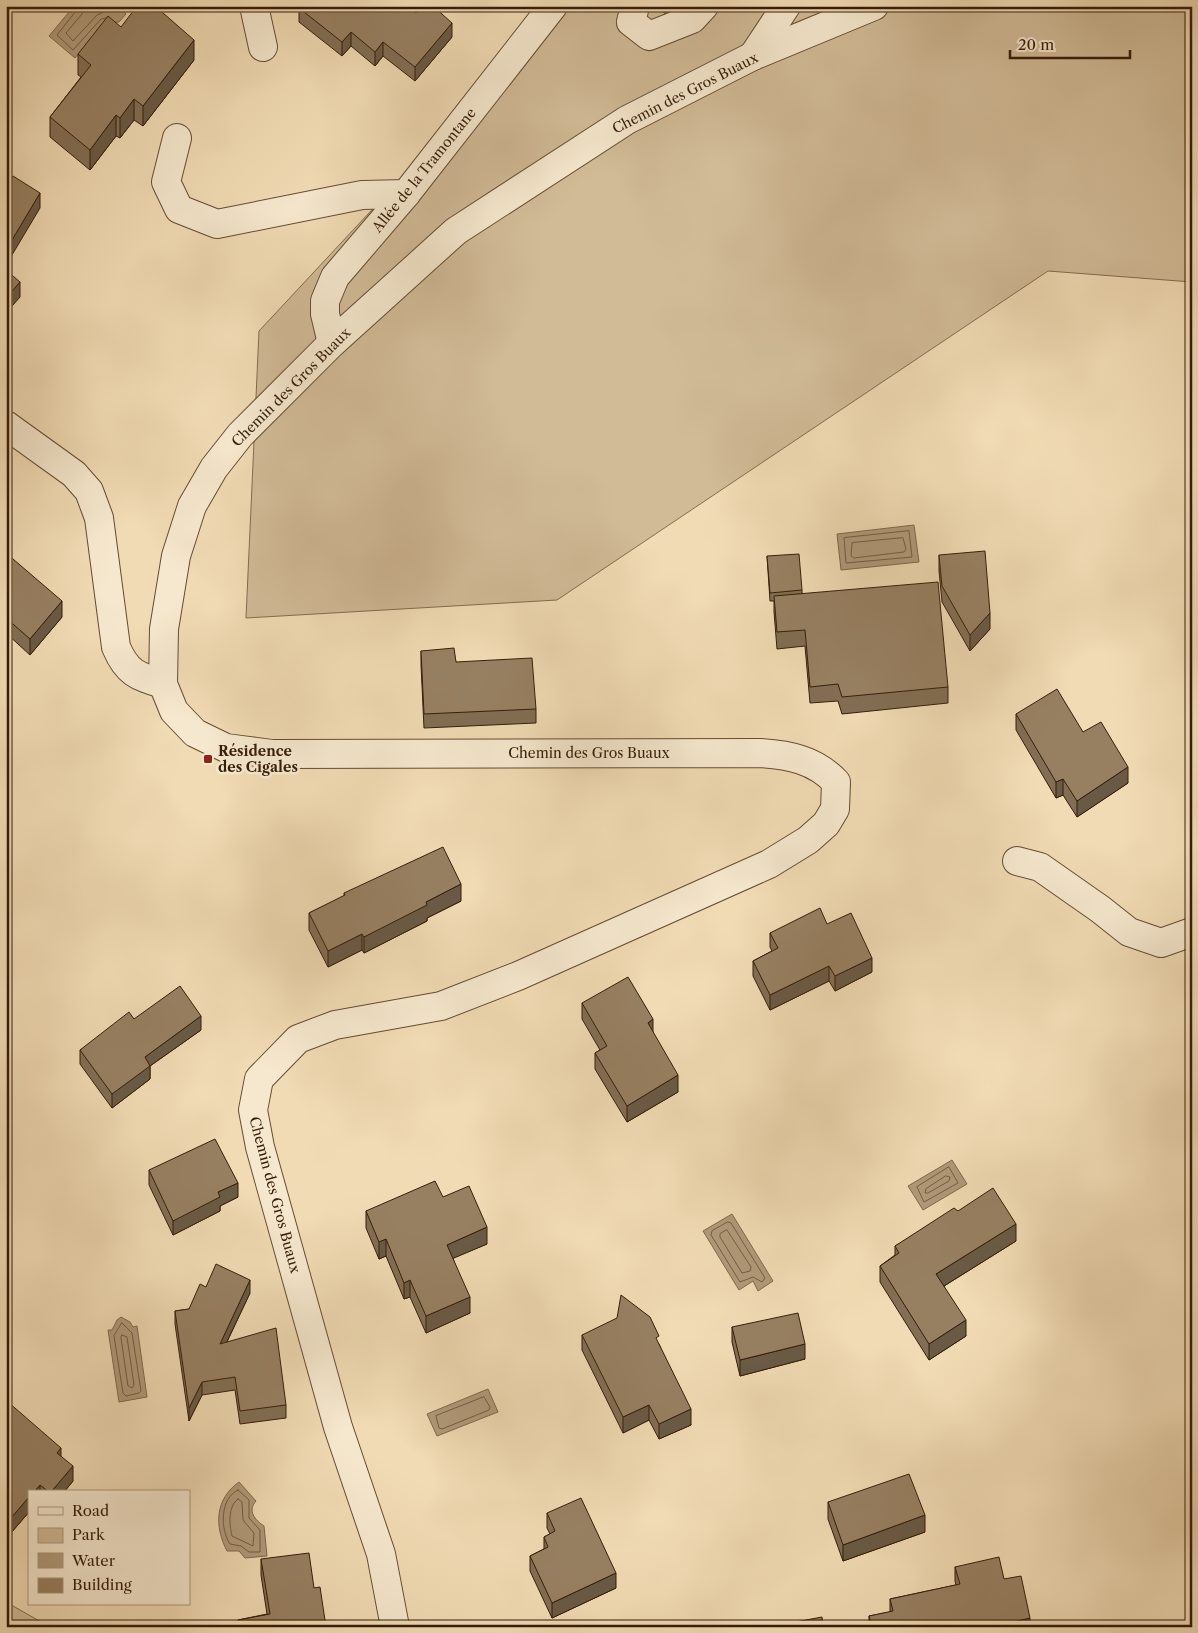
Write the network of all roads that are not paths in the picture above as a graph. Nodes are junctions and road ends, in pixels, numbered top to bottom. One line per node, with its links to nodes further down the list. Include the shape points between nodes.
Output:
1 (254, 6): 7 (street)
2 (553, 6): 10 (street, Allée de la Tramontane)
3 (634, 6): 4 (street, via 631,22 649,36 692,19)
4 (704, 6)
5 (786, 6): 8 (street)
6 (874, 6): 8 (street, Chemin des Gros Buaux)
7 (263, 47)
8 (754, 56): 11 (street, Chemin des Gros Buaux, via 627,120 456,231)
9 (177, 138): 10 (street, via 166,182 179,209 217,224 362,195)
10 (406, 194): 11 (street, Allée de la Tramontane, via 328,288 325,314)
11 (332, 343): 13 (street, Chemin des Gros Buaux, via 240,435 214,468 192,506 176,556 164,629)
12 (6, 425): 13 (street, via 74,474 89,491 99,518 116,647 131,672)
13 (163, 684): 16 (street, Chemin des Gros Buaux, via 174,711 195,733 226,748 272,754 760,753 797,758 826,771 836,782 835,809 826,824 808,840 769,864 518,976 442,1006 335,1025 298,1039 259,1078 253,1110 260,1147 338,1427 381,1554)
14 (1017, 861): 15 (street, via 1040,867 1128,932 1160,943)
15 (1192, 932)
16 (395, 1627)

